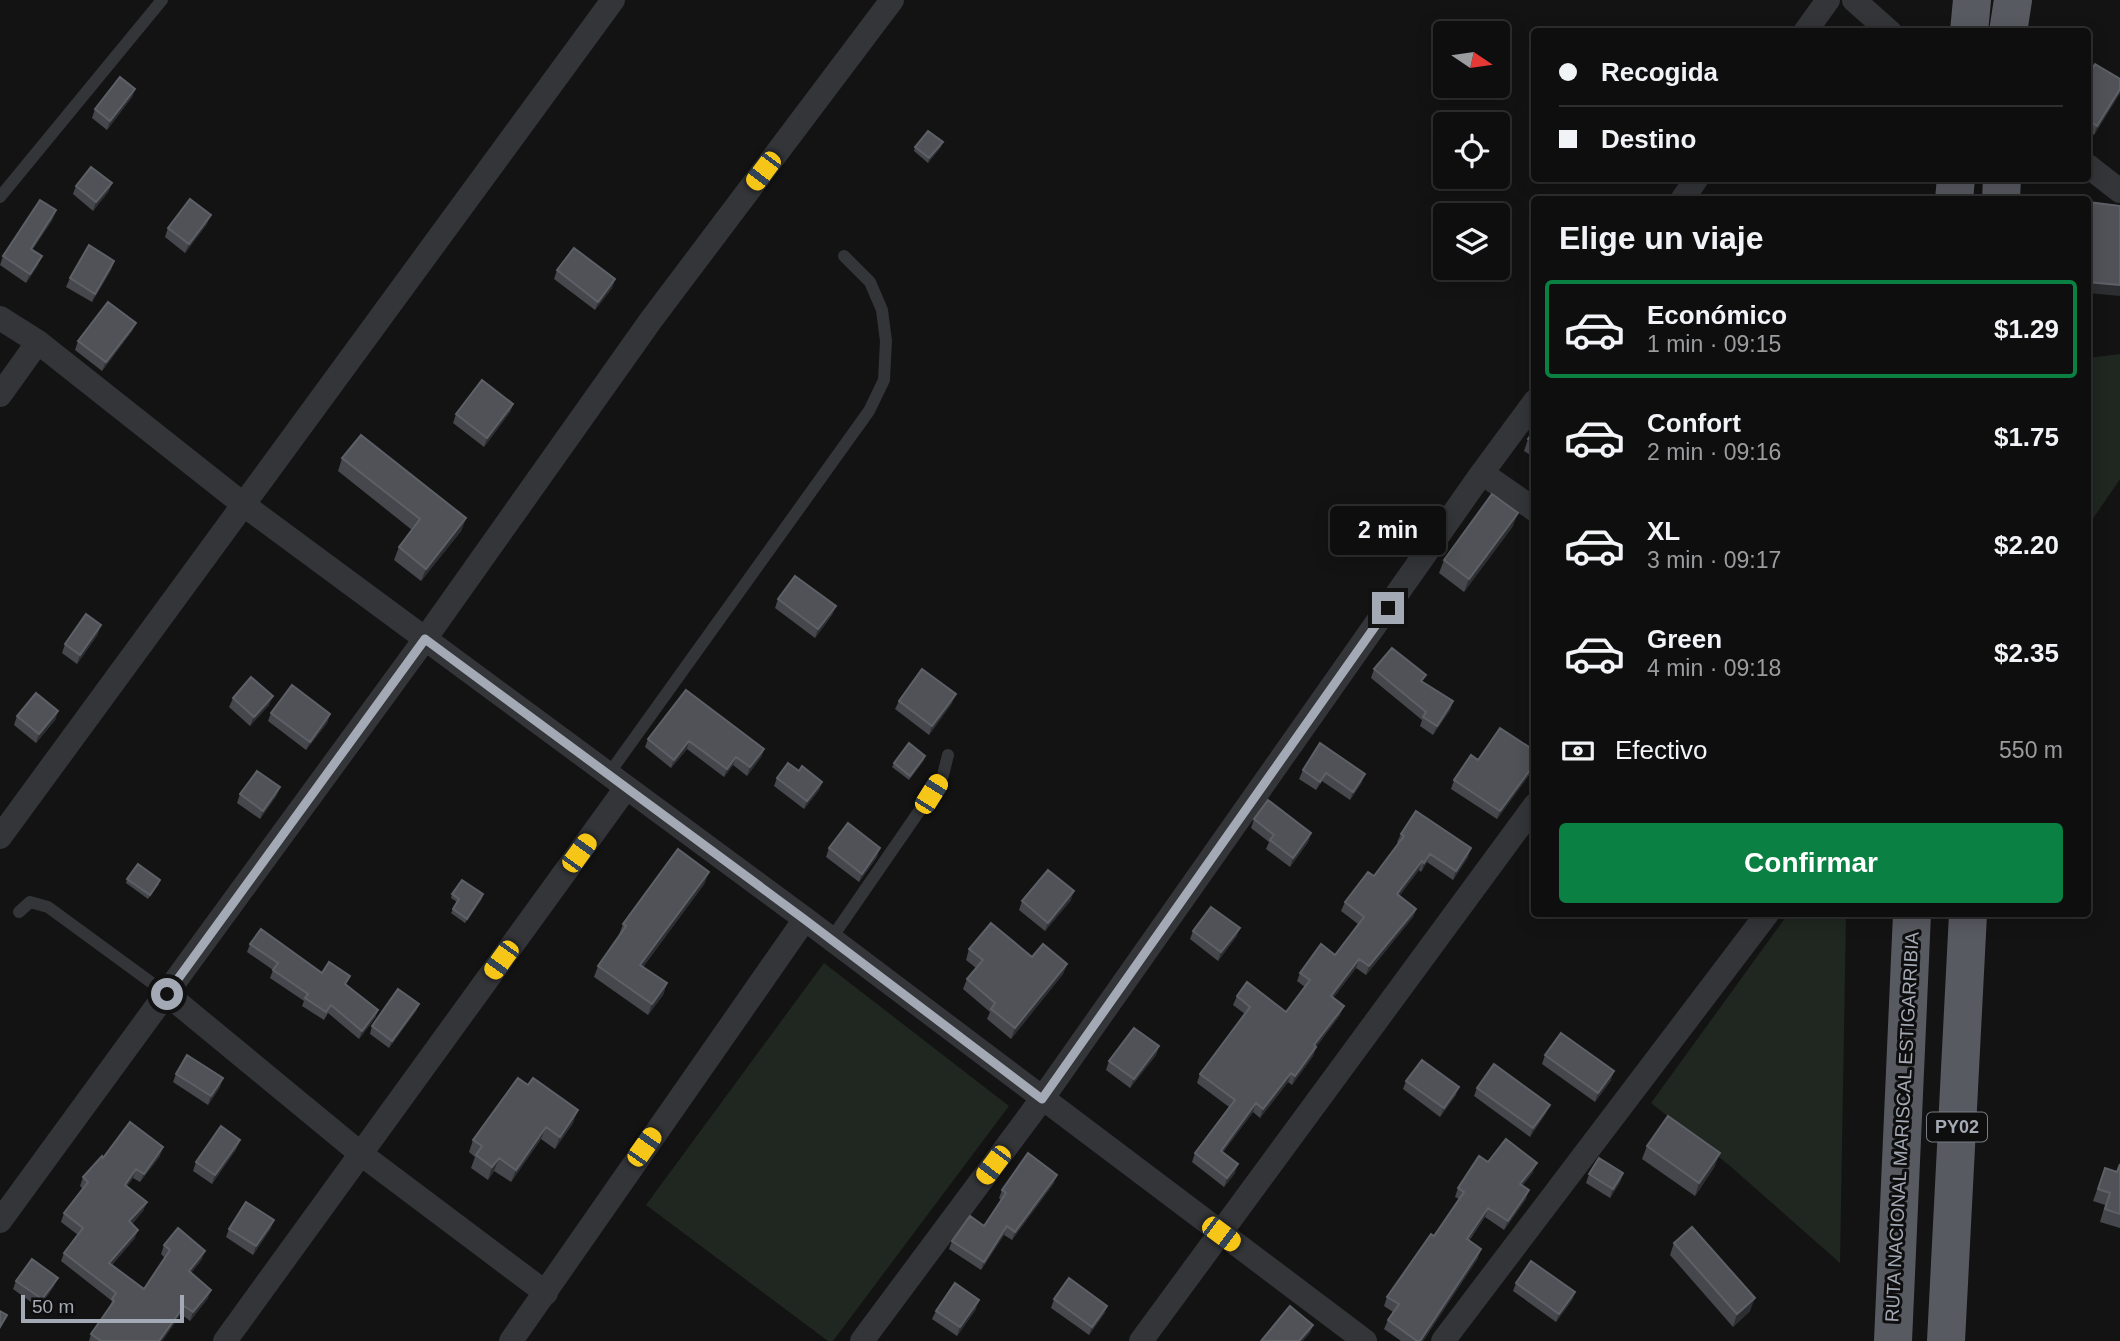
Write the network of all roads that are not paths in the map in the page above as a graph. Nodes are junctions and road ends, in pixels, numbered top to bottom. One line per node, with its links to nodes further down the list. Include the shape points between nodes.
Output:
1 (162, 0): 14 (lane)
2 (613, 0): 21 (street)
3 (892, 0): 23 (street, via 650,320)
4 (1828, 0): 8 (street)
5 (1854, 0): 9 (street)
6 (1972, 0): 10 (highway)
7 (2013, 0): 11 (highway)
8 (1808, 28)
9 (1886, 28)
10 (1969, 28)
11 (2009, 28)
12 (2091, 168): 13 (street)
13 (2120, 191)
14 (0, 197)
15 (844, 256): 25 (lane, via 870,282 882,310 884,380 862,422)
16 (0, 318): 17 (street)
17 (38, 342): 18 (street); 21 (street)
18 (0, 395)
19 (1531, 406): 20 (street)
20 (1482, 473): 22 (street); 35 (street)
21 (244, 505): 23 (street); 27 (street)
22 (1531, 507)
23 (425, 639): 25 (street); 34 (street)
24 (948, 755): 33 (lane, via 931,794)
25 (617, 781): 32 (street); 36 (street)
26 (1531, 810): 38 (street)
27 (0, 838)
28 (19, 912): 34 (lane, via 30,902 48,907)
29 (1765, 917): 45 (street)
30 (1912, 917): 46 (highway, RUTA NACIONAL MARISCAL ESTIGARRIBIA / PY02)
31 (1968, 917): 47 (highway, PY02)
32 (804, 919): 33 (street); 39 (street)
33 (831, 939): 35 (street)
34 (167, 994): 36 (street); 37 (street)
35 (1042, 1099): 38 (street); 42 (street)
36 (361, 1154): 39 (street); 40 (street)
37 (0, 1221)
38 (1221, 1234): 43 (street); 44 (street)
39 (546, 1293): 41 (street)
40 (225, 1341)
41 (511, 1341)
42 (862, 1341)
43 (1141, 1341)
44 (1364, 1341)
45 (1443, 1341)
46 (1893, 1341)
47 (1946, 1341)

